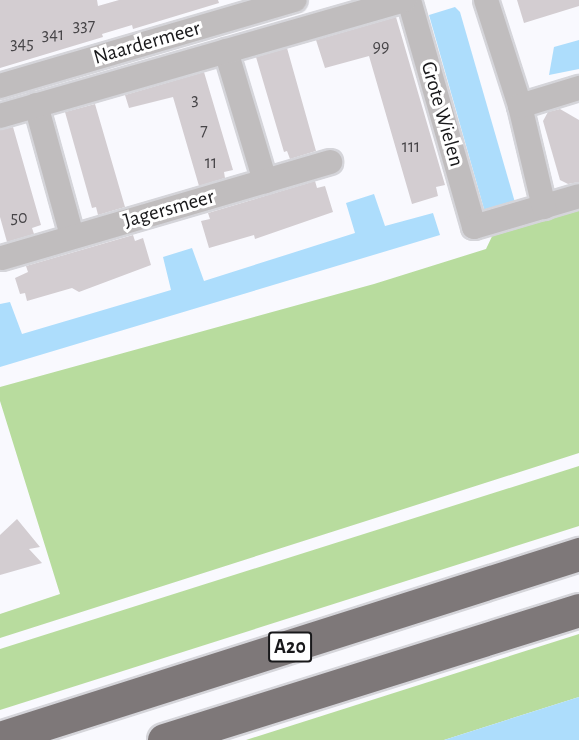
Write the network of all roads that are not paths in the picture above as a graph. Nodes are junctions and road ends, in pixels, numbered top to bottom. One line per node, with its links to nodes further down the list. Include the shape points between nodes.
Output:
1 (295, 0): 6 (street, Naardermeer)
2 (404, 0): 5 (street)
3 (409, 0): 14 (street, Grote Wielen, via 474,227)
4 (486, 0): 9 (street)
5 (226, 51): 8 (street); 12 (street)
6 (0, 86)
7 (579, 88): 9 (street)
8 (36, 105): 10 (street); 15 (street)
9 (520, 106): 14 (street)
10 (0, 116)
11 (330, 162): 12 (street, Jagersmeer)
12 (265, 181): 15 (street, Jagersmeer)
13 (579, 196): 14 (street)
14 (544, 207)
15 (72, 236): 16 (street, Jagersmeer)
16 (2, 258)
17 (579, 555): 19 (highway, A20)
18 (579, 610): 20 (highway, A20)
19 (0, 738)
20 (164, 740)

